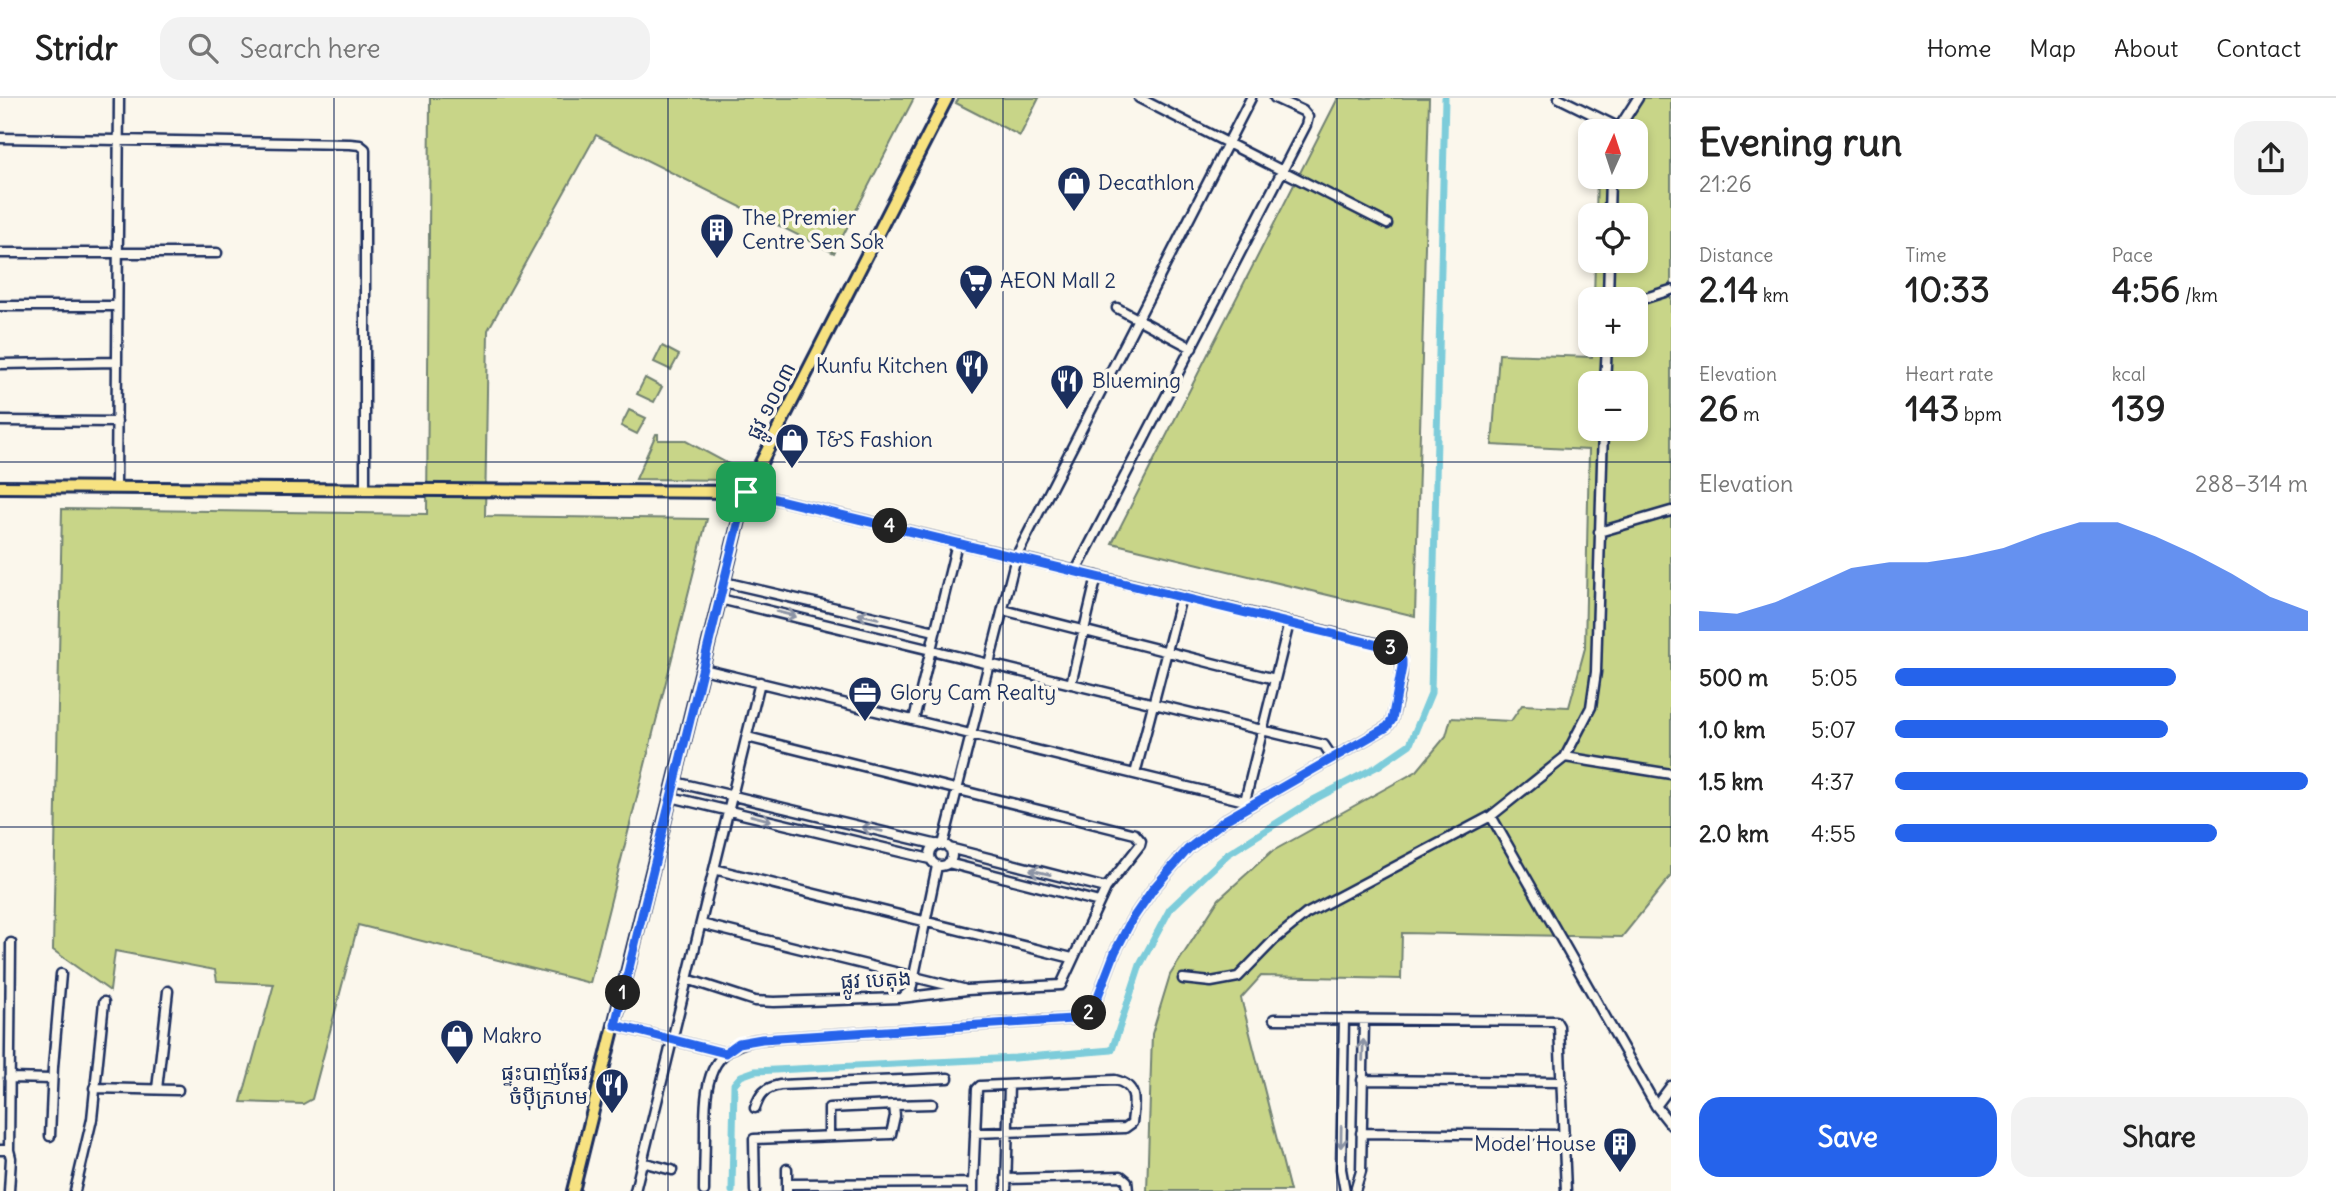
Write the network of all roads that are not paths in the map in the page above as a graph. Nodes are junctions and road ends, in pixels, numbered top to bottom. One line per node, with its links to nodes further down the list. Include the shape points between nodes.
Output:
1 (119, 98): 11 (street)
2 (947, 98): 33 (main road, ផ្លូវ ១០០៣)
3 (1139, 98): 12 (street)
4 (1251, 98): 12 (street)
5 (1275, 98): 13 (street, via 1308,117)
6 (1559, 98): 8 (street)
7 (1638, 98): 9 (street)
8 (1598, 119)
9 (1624, 119)
10 (0, 138): 11 (street)
11 (118, 141): 16 (street); 32 (street, via 350,144 365,149)
12 (1228, 144): 13 (street); 23 (street)
13 (1284, 171): 14 (street); 24 (street)
14 (1387, 224)
15 (0, 253): 16 (street)
16 (118, 253): 17 (street); 21 (street)
17 (217, 253)
18 (1671, 290): 19 (street)
19 (1648, 297)
20 (0, 306): 21 (street)
21 (117, 306): 25 (street)
22 (1117, 307): 23 (street)
23 (1139, 319): 24 (street); 37 (street)
24 (1192, 348): 38 (street)
25 (117, 362): 26 (street); 28 (street)
26 (0, 364)
27 (0, 421): 28 (street)
28 (117, 422): 31 (street)
29 (1604, 441): 35 (street)
30 (0, 487): 31 (main road)
31 (116, 488): 32 (main road)
32 (365, 490): 33 (main road)
33 (746, 492): 36 (street); 40 (main road, ផ្លូវ ១០០៣)
34 (1671, 511): 35 (street)
35 (1600, 532): 62 (street, via 1591,707)
36 (957, 543): 37 (street); 46 (street)
37 (1016, 557): 38 (street); 43 (street)
38 (1076, 572): 39 (street)
39 (1097, 576): 41 (street); 47 (street)
40 (724, 582): 42 (main road, ផ្លូវ ១០០៣); 44 (street, one-way to 40)
41 (1181, 597): 45 (street); 50 (street)
42 (720, 598): 48 (street, one-way to 48); 52 (main road, ផ្លូវ ១០០៣)
43 (1003, 611): 47 (street); 51 (street)
44 (891, 621): 46 (street); 48 (street)
45 (1289, 623): 53 (street); 61 (street, via 1395,649 1402,660 1387,727)
46 (935, 631): 49 (street)
47 (1084, 631): 50 (street); 55 (street)
48 (887, 639): 49 (street)
49 (930, 650): 51 (street); 57 (street)
50 (1167, 652): 53 (street); 56 (street)
51 (989, 664): 55 (street); 59 (street)
52 (703, 669): 54 (street); 65 (main road, ផ្លូវ ១០០៣)
53 (1275, 679): 58 (street)
54 (760, 682): 57 (street); 60 (street)
55 (1071, 684): 56 (street)
56 (1153, 704): 58 (street); 63 (street)
57 (914, 719): 59 (street)
58 (1262, 730): 61 (street, via 1324,745); 69 (street)
59 (971, 734): 63 (street); 66 (street)
60 (747, 737): 66 (street); 67 (street)
61 (1332, 757): 69 (street)
62 (1565, 757): 64 (street); 71 (street)
63 (1135, 774): 69 (street)
64 (1671, 774)
65 (675, 782): 67 (street); 68 (main road, ផ្លូវ ១០០៣)
66 (957, 791): 72 (street); 76 (street, via 1135,834 1141,841 1138,849)
67 (733, 796): 70 (street); 72 (street, one-way to 67)
68 (671, 797): 70 (street); 93 (main road, ផ្លូវ ១០០៣)
69 (1247, 803): 95 (street, via 1195,843 1153,889 1122,937 1096,1003 1083,1016 762,1039 739,1043)
70 (729, 811): 73 (street, one-way to 73); 75 (street)
71 (1490, 816): 85 (street, via 1306,914 1238,977 1211,982); 108 (street)
72 (944, 846): 73 (street, via 931,850); 74 (street, via 951,858); 76 (street, one-way to 72)
73 (934, 862): 74 (street); 78 (street)
74 (948, 863): 77 (street)
75 (714, 869): 78 (street); 79 (street)
76 (1106, 888): 77 (street)
77 (1098, 902): 81 (street)
78 (925, 920): 81 (street); 83 (street)
79 (701, 924): 83 (street); 84 (street)
80 (11, 943): 96 (street)
81 (1072, 958): 87 (street, ផ្លូវ បេតុង, via 1061,985)
82 (61, 974): 98 (street)
83 (912, 975): 87 (street); 88 (street, via 911,990)
84 (687, 979): 88 (street, ផ្លូវ បេតុង, via 755,1001); 94 (street)
85 (1183, 979)
86 (168, 990): 104 (street)
87 (967, 990): 88 (street, ផ្លូវ បេតុង)
88 (901, 998)
89 (104, 1002): 103 (street)
90 (1275, 1019): 91 (street)
91 (1344, 1020): 92 (street); 132 (street, one-way to 132, via 1341,1169)
92 (1364, 1020): 99 (street, one-way to 92); 100 (street, via 1553,1020 1559,1026)
93 (615, 1025): 94 (street); 126 (main road, ផ្លូវ ១០០៣)
94 (673, 1039): 95 (street); 118 (street)
95 (725, 1053): 128 (street, via 711,1074 705,1095)
96 (9, 1078): 98 (street); 117 (street)
97 (948, 1078): 109 (street, via 779,1085 759,1095)
98 (52, 1079): 116 (street)
99 (1363, 1080): 100 (street); 113 (street)
100 (1562, 1082): 115 (street)
101 (1009, 1085): 111 (street); 111 (street, via 1119,1081 1132,1088 1133,1116 1125,1129); 112 (street, via 978,1087)
102 (1671, 1086): 108 (street)
103 (94, 1087): 104 (street); 125 (street, via 90,1131)
104 (157, 1089): 105 (street)
105 (177, 1090)
106 (932, 1104): 107 (street)
107 (894, 1105): 114 (street, via 830,1108); 114 (street, via 891,1134)
108 (1656, 1106): 110 (street)
109 (755, 1108)
110 (1671, 1125)
111 (1008, 1132): 112 (street); 121 (street)
112 (975, 1133): 123 (street)
113 (1362, 1133): 115 (street); 133 (street, via 1361,1171)
114 (829, 1135): 129 (street, via 754,1139)
115 (1564, 1135): 134 (street)
116 (50, 1136)
117 (4, 1150): 124 (street, via 11,1158)
118 (642, 1162): 120 (street); 127 (street)
119 (787, 1169): 122 (street)
120 (673, 1170)
121 (1006, 1179): 130 (street); 131 (street, via 1121,1175)
122 (787, 1187): 123 (street)
123 (973, 1187)
124 (9, 1191)
125 (75, 1191)
126 (573, 1191)
127 (635, 1191)
128 (704, 1191)
129 (755, 1191)
130 (1006, 1191)
131 (1128, 1191)
132 (1345, 1191)
133 (1355, 1191)
134 (1566, 1191)

